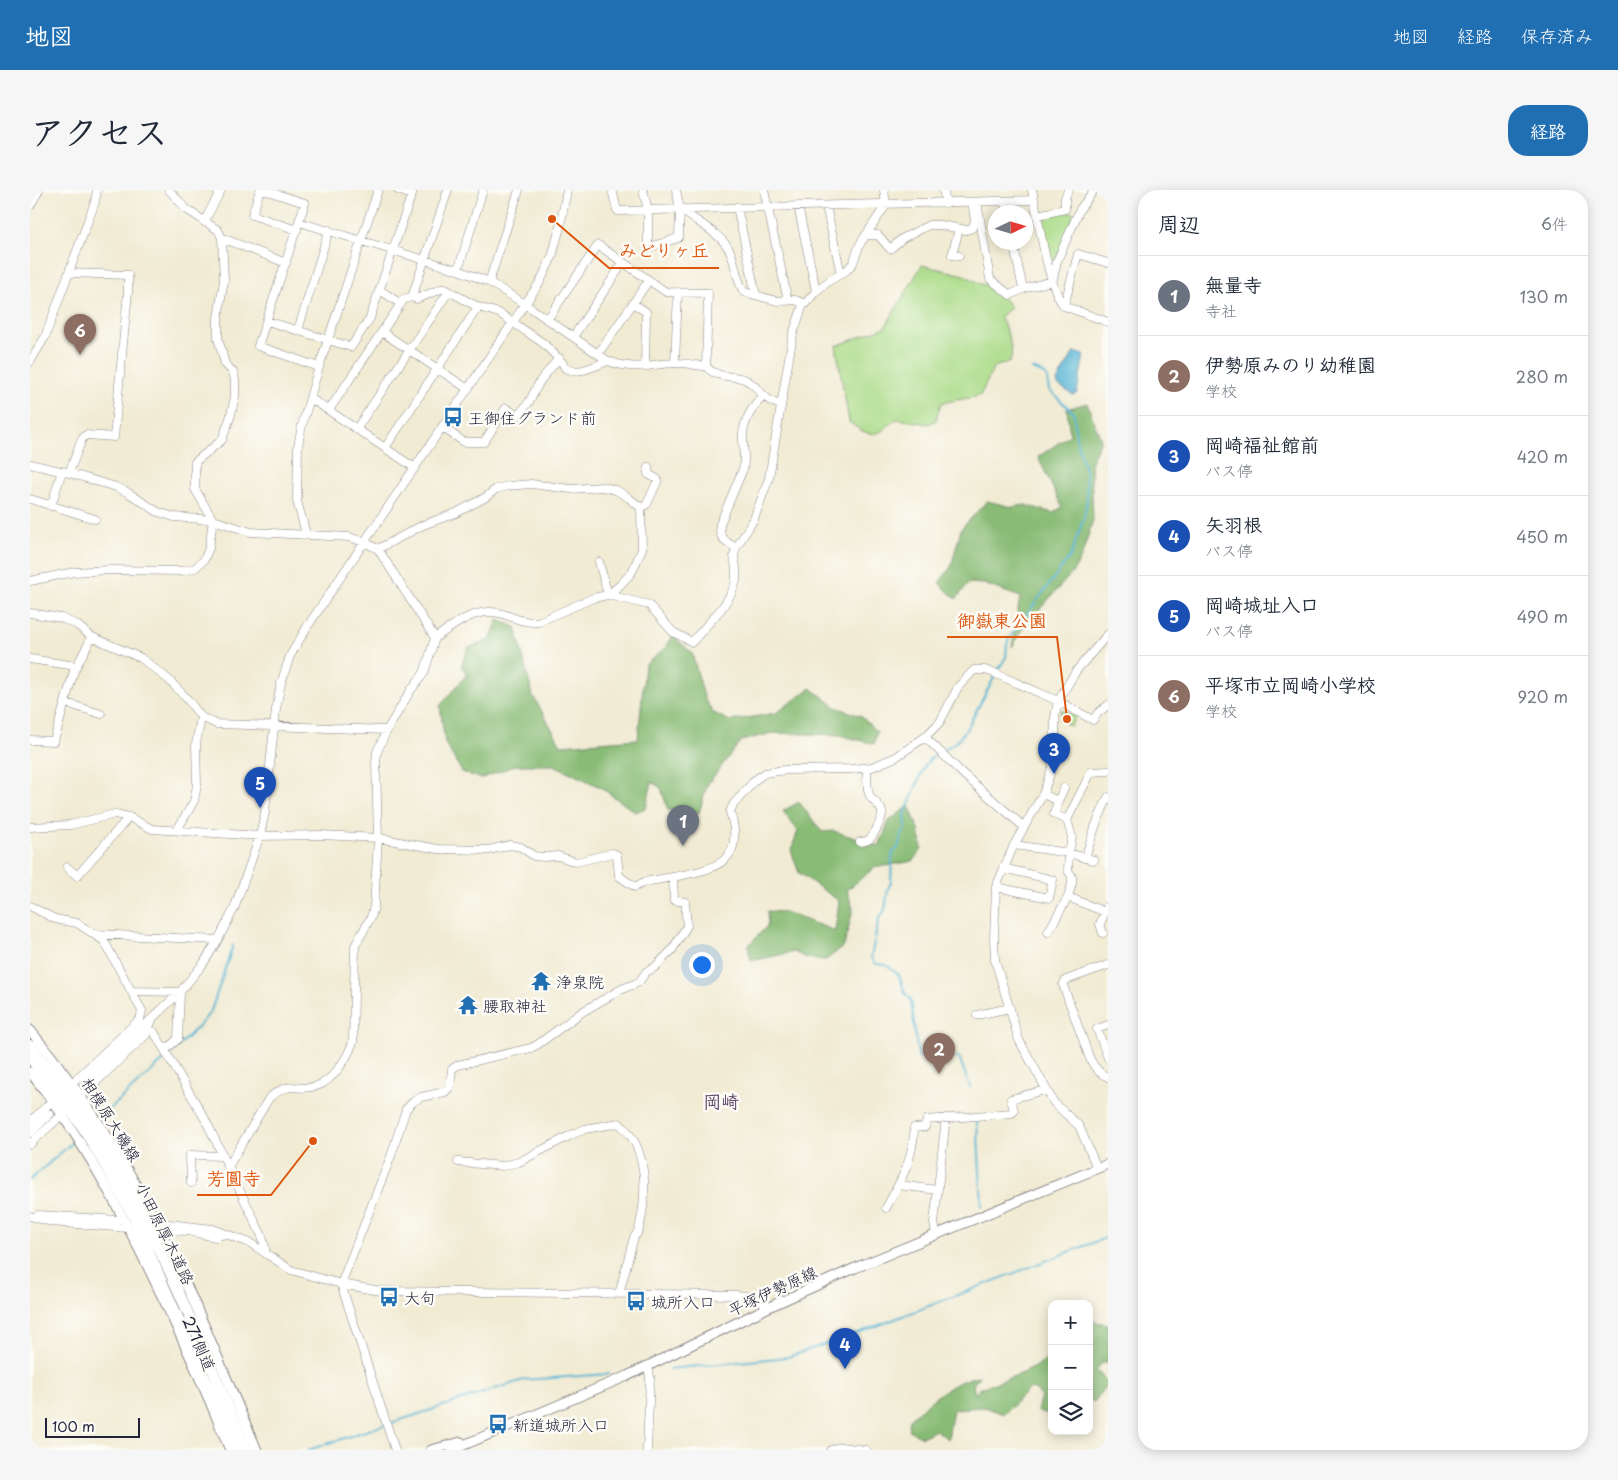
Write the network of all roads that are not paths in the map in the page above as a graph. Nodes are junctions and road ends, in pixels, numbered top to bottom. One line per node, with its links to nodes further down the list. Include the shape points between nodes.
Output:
1 (39, 190): 30 (street)
2 (97, 190): 53 (street)
3 (169, 190): 38 (street, via 186,209)
4 (221, 190): 38 (street)
5 (260, 190): 39 (street, via 252,215)
6 (264, 190): 39 (street, via 305,203)
7 (378, 190): 44 (street)
8 (398, 190): 22 (street)
9 (448, 190): 48 (street)
10 (483, 190): 52 (street)
11 (519, 190): 57 (street)
12 (565, 190): 67 (street, via 552,257)
13 (612, 190): 36 (street, via 616,210)
14 (643, 190): 36 (street)
15 (676, 190): 35 (street)
16 (764, 190): 34 (street)
17 (884, 190): 28 (street)
18 (943, 190): 27 (street)
19 (1032, 190): 24 (street)
20 (1068, 190): 23 (street)
21 (1094, 190): 56 (street, via 1080,209 1057,261)
22 (413, 192): 45 (street)
23 (1064, 194): 37 (street, via 1065,209)
24 (1034, 200): 25 (street); 37 (street)
25 (1004, 201): 26 (street); 29 (street)
26 (975, 202): 27 (street); 40 (street, via 972,228); 58 (street, via 990,279 1010,295)
27 (946, 203): 28 (street)
28 (886, 205): 32 (street); 42 (street)
29 (1005, 205)
30 (30, 206)
31 (798, 206): 32 (street); 34 (street); 62 (street)
32 (826, 206): 54 (street)
33 (737, 207): 34 (street); 35 (street); 63 (street)
34 (767, 207): 65 (street)
35 (680, 209): 36 (street); 36 (street, via 678,238 650,247); 63 (street, via 724,242 744,292)
36 (648, 210)
37 (1038, 215): 56 (street)
38 (204, 222): 43 (street, via 218,230)
39 (298, 226): 41 (street); 49 (street)
40 (959, 229): 42 (street, via 929,225 903,238 890,249 878,235); 47 (street, via 952,255)
41 (329, 230): 44 (street); 76 (street)
42 (866, 235): 54 (street, via 852,263)
43 (222, 238): 49 (street); 106 (street, via 224,280 218,338 225,364 233,372 235,397 222,440 195,462 196,489)
44 (362, 240): 45 (street); 79 (street)
45 (393, 250): 48 (street); 59 (street)
46 (1015, 250): 58 (street)
47 (959, 256)
48 (424, 260): 52 (street); 64 (street)
49 (286, 263): 73 (street)
50 (623, 263): 55 (street); 72 (street, via 598,245); 78 (street)
51 (1108, 263): 69 (street, via 1078,254)
52 (458, 270): 57 (street)
53 (69, 273): 84 (street, via 45,337); 101 (street, via 128,275 128,284 114,437 86,435)
54 (841, 274): 62 (street)
55 (649, 280): 61 (street, via 666,292); 68 (street)
56 (1052, 281): 58 (street); 69 (street)
57 (489, 282): 67 (street)
58 (1023, 289)
59 (380, 290): 66 (street); 79 (street, via 370,318 351,347)
60 (449, 291): 64 (street, via 441,289 416,299); 70 (street); 80 (street)
61 (678, 292): 85 (street); 86 (street, via 708,293)
62 (816, 292): 65 (street, via 805,304)
63 (756, 295): 65 (street)
64 (412, 297): 66 (street, via 404,299)
65 (788, 301)
66 (401, 304): 77 (street)
67 (525, 304): 72 (street); 75 (street)
68 (633, 304): 81 (street); 88 (street, via 646,312)
69 (1064, 306): 74 (street)
70 (478, 307): 75 (street, via 500,313); 89 (street)
71 (802, 308): 93 (street, via 793,334)
72 (547, 320): 78 (street)
73 (267, 321): 76 (street); 87 (street, via 258,346)
74 (1108, 322)
75 (512, 323): 82 (street); 90 (street)
76 (298, 330): 79 (street)
77 (382, 332): 80 (street); 94 (street)
78 (573, 337): 81 (street)
79 (328, 340): 87 (street)
80 (410, 349): 89 (street); 96 (street)
81 (598, 354): 83 (street)
82 (559, 358): 83 (street, via 564,368 573,372); 95 (street, via 518,416 506,408 484,442 464,442)
83 (608, 361): 88 (street, via 623,366)
84 (30, 362)
85 (675, 363): 86 (street); 88 (street)
86 (706, 366): 91 (street, via 720,375 746,380)
87 (318, 367): 92 (street)
88 (645, 367)
89 (438, 368): 90 (street); 97 (street)
90 (468, 388): 95 (street)
91 (765, 396): 93 (street); 109 (street, via 757,401 747,421 743,469 720,524 723,540)
92 (310, 398): 94 (street); 107 (street, via 298,446 297,501)
93 (780, 405): 109 (street, via 765,492 754,519)
94 (329, 410): 96 (street)
95 (442, 427): 100 (street)
96 (357, 428): 97 (street)
97 (385, 448): 100 (street)
98 (30, 464): 101 (street)
99 (648, 466): 104 (street, via 648,474 657,478 657,482)
100 (415, 468): 108 (street)
101 (65, 472): 103 (street); 106 (street, via 127,492 158,512 174,517)
102 (30, 499): 103 (street)
103 (51, 506): 105 (street)
104 (642, 508): 110 (street, via 616,490 604,487 508,486 496,489 486,497); 113 (street, via 640,557 632,572)
105 (95, 519)
106 (213, 520): 107 (street, via 251,532); 112 (street, via 209,548 204,560 195,568 183,571 74,572)
107 (306, 534): 108 (street, via 350,537)
108 (364, 542): 110 (street); 125 (street, via 290,656 281,683)
109 (736, 548): 113 (street, via 736,581 731,594 692,642 673,632 649,605)
110 (378, 549): 117 (street)
111 (599, 562): 113 (street)
112 (30, 581)
113 (608, 595): 117 (street, via 593,598 538,622 529,623 486,612 473,614)
114 (30, 613): 116 (street, via 61,618)
115 (1108, 634): 120 (street, via 1076,671)
116 (92, 637): 119 (street); 124 (street, via 141,658 169,680)
117 (435, 638): 126 (street, via 424,673)
118 (30, 659): 119 (street)
119 (76, 666): 121 (street)
120 (1058, 701): 122 (street, via 1093,720); 127 (street, via 994,673 974,670 958,687 940,722); 132 (street, via 1054,759)
121 (66, 703): 123 (street); 128 (street, via 54,741)
122 (1108, 705)
123 (101, 714)
124 (201, 717): 125 (street, via 216,724); 139 (street, via 196,744 194,801)
125 (275, 726): 126 (street); 140 (street)
126 (387, 730): 141 (street, via 377,752 376,763)
127 (924, 737): 129 (street, via 896,757); 138 (street)
128 (30, 740)
129 (867, 768): 142 (street, via 870,798 880,807 882,818 872,837); 149 (street, via 765,773 733,805 730,812 735,842 727,856 718,866)
130 (1108, 771): 136 (street, via 1091,772)
131 (1064, 788): 134 (street)
132 (1043, 794): 134 (street); 138 (street)
133 (1108, 798): 145 (street)
134 (1058, 801): 136 (street, via 1054,814)
135 (129, 817): 137 (street, via 115,814 70,826); 139 (street, via 152,829); 147 (street, via 77,876)
136 (1068, 820): 144 (street, via 1072,837)
137 (30, 827)
138 (1024, 827): 143 (street)
139 (177, 830): 140 (street)
140 (260, 836): 141 (street); 157 (street, via 234,909)
141 (378, 838): 149 (street, via 438,848 489,850 521,847 534,856 558,856 576,862 613,853 618,855 619,876 635,887 644,882); 187 (street, via 374,907 355,946 353,1042 349,1054 327,1080 317,1086 289,1086 269,1098)
142 (860, 842)
143 (1014, 844): 144 (street); 148 (street)
144 (1069, 853): 145 (street); 151 (street, via 1068,870 1072,883)
145 (1085, 858): 146 (street)
146 (1094, 860)
147 (67, 867)
148 (1002, 868): 150 (street); 150 (street, via 1053,880 1049,898)
149 (673, 877): 199 (street, via 674,900 685,902 688,926 672,950 639,982 582,1012 531,1048 458,1065 452,1069 450,1087 444,1092 421,1097 406,1109)
150 (996, 887): 161 (street, via 994,960)
151 (1068, 897): 153 (street); 154 (street)
152 (30, 906): 156 (street, via 55,920 77,923)
153 (1106, 909): 155 (street, via 1100,924)
154 (1048, 932)
155 (1103, 933)
156 (94, 934): 157 (street); 159 (street, via 104,941)
157 (218, 940): 160 (street)
158 (1108, 965): 172 (street, via 1088,970 1063,984 1090,1059 1094,1067)
159 (133, 991): 160 (street); 173 (street, via 142,1011 140,1019)
160 (180, 992): 163 (street); 168 (street, via 178,1039)
161 (1010, 1008): 162 (street); 175 (street, via 1019,1040)
162 (977, 1015)
163 (152, 1018): 174 (street); 176 (street, via 146,1035)
164 (1108, 1025): 170 (street, via 1097,1029)
165 (30, 1030): 173 (main road, 相模原大磯線)
166 (154, 1032): 168 (street)
167 (30, 1045): 206 (highway, 小田原厚木道路, via 89,1122 140,1211)
168 (167, 1054): 184 (street, via 205,1119)
169 (30, 1058): 205 (highway, 小田原厚木道路, via 83,1128 133,1216)
170 (1108, 1058)
171 (30, 1072): 177 (main road, 271側道)
172 (1108, 1077)
173 (74, 1080): 176 (main road, 相模原大磯線)
174 (86, 1081)
175 (1045, 1090): 180 (street, via 1011,1099 1012,1113); 188 (street, via 1079,1126)
176 (84, 1093): 195 (main road, 相模原大磯線)
177 (50, 1103): 179 (main road, 271側道); 181 (street)
178 (50, 1114): 182 (street)
179 (59, 1117): 183 (street); 196 (main road, 271側道, via 98,1170)
180 (946, 1118): 190 (street, via 927,1120 925,1127 914,1128 914,1142); 191 (street)
181 (30, 1122)
182 (30, 1133)
183 (30, 1144)
184 (222, 1156): 187 (street); 189 (street, via 190,1155)
185 (458, 1162): 200 (street, via 503,1166 519,1162 585,1129 619,1123 630,1135 644,1178 638,1234 634,1237)
186 (1108, 1164): 188 (main road, 平塚伊勢原線)
187 (228, 1166): 198 (street, via 262,1236)
188 (1097, 1168): 197 (main road, 平塚伊勢原線)
189 (191, 1183)
190 (899, 1185): 191 (street); 192 (street)
191 (938, 1190): 197 (street)
192 (886, 1208)
193 (30, 1215): 194 (street); 196 (street, via 51,1222)
194 (118, 1220)
195 (159, 1226): 198 (street, via 215,1237 225,1234); 207 (main road, 相模原大磯線)
196 (128, 1228): 204 (main road, 271側道, via 169,1308)
197 (936, 1234): 201 (main road, 平塚伊勢原線)
198 (266, 1253): 199 (street, via 291,1270)
199 (341, 1284): 200 (street, via 401,1292); 208 (street)
200 (619, 1294): 201 (street, via 750,1296)
201 (769, 1307): 202 (main road, 平塚伊勢原線)
202 (648, 1366): 203 (main road, 平塚伊勢原線); 211 (street)
203 (484, 1436): 209 (main road); 210 (main road, 平塚伊勢原線)
204 (230, 1450)
205 (238, 1450)
206 (247, 1450)
207 (257, 1450)
208 (395, 1450)
209 (431, 1450)
210 (452, 1450)
211 (647, 1450)
212 (831, 1450): 213 (street, via 840,1447)
213 (866, 1450)

